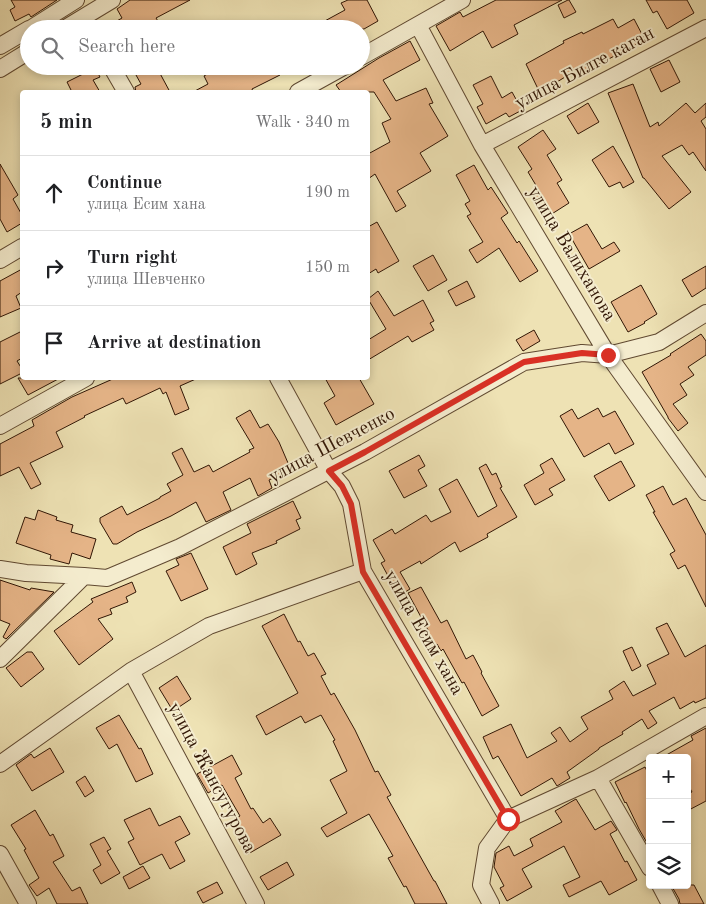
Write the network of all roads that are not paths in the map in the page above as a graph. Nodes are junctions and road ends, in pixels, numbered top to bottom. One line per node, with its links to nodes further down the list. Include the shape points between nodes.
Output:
1 (112, 0): 6 (street)
2 (462, 0): 7 (street)
3 (74, 1): 4 (street); 5 (street)
4 (43, 20)
5 (84, 20)
6 (89, 20)
7 (418, 26): 11 (street); 18 (street, улица Валиханова)
8 (706, 28): 18 (street, улица Билге каган)
9 (20, 34): 10 (street)
10 (0, 46)
11 (370, 52)
12 (20, 57): 13 (street)
13 (0, 69)
14 (116, 75): 16 (street)
15 (329, 75): 17 (street)
16 (125, 90)
17 (302, 90)
18 (482, 145): 22 (street, улица Валиханова)
19 (20, 248): 20 (street)
20 (0, 260)
21 (706, 313): 22 (street, улица Шевченко, via 659,342)
22 (608, 355): 26 (street, улица Шевченко, via 582,353 524,362); 27 (street, улица Валиханова)
23 (82, 380): 25 (street)
24 (279, 380): 26 (street, улица Есим хана)
25 (0, 426)
26 (329, 471): 29 (street, улица Есим хана, via 351,504); 30 (street, улица Шевченко, via 180,547 107,578)
27 (706, 492)
28 (0, 569): 30 (street, улица Шевченко)
29 (363, 572): 32 (street, via 209,626); 36 (street, улица Есим хана)
30 (84, 576): 31 (street)
31 (0, 659)
32 (131, 671): 34 (street); 42 (street, улица Жансугурова)
33 (706, 716): 35 (street)
34 (0, 764)
35 (598, 778): 36 (street); 38 (street)
36 (508, 819): 43 (street, via 486,848 481,886)
37 (0, 854): 39 (street)
38 (646, 861)
39 (6, 881): 41 (street)
40 (662, 889): 44 (street)
41 (28, 904)
42 (256, 904)
43 (491, 904)
44 (670, 904)

